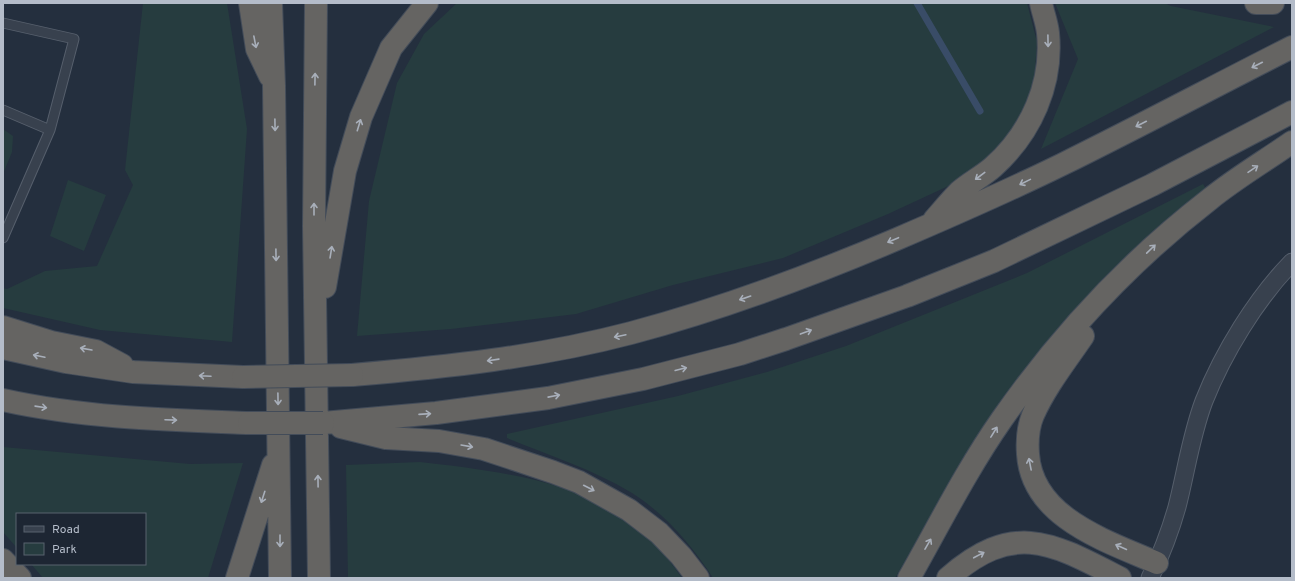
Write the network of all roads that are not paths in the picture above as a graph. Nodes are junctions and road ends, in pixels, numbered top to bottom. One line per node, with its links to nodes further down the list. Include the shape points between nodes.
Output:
1 (250, 3): 10 (highway, one-way to 10, via 257,49)
2 (271, 3): 10 (highway)
3 (316, 3): 20 (highway, one-way to 3)
4 (427, 3): 20 (highway, one-way to 4, via 345,171 361,117 391,48)
5 (1041, 3): 15 (highway, one-way to 15, via 1048,32 1048,60 1043,89 1033,115 1012,146 993,167 959,192)
6 (1256, 3): 7 (highway)
7 (1273, 3)
8 (3, 22): 13 (lane, via 74,39)
9 (1292, 48): 15 (highway, one-way to 15, via 1062,165)
10 (274, 86): 25 (highway, one-way to 25)
11 (3, 110): 13 (lane)
12 (1292, 112): 24 (highway, one-way to 12, via 436,413 555,396 643,379 740,354 786,339 907,296 994,261 1152,185)
13 (50, 130): 16 (lane)
14 (1292, 142): 18 (highway, one-way to 14, via 1167,233 1211,198)
15 (929, 225): 22 (highway, one-way to 22, bridge, via 782,285 678,320 629,334 523,356 437,368 352,375 244,378)
16 (3, 238)
17 (1292, 262): 27 (street, via 1243,326 1204,402 1177,507 1167,539)
18 (1127, 272): 27 (highway, one-way to 18, via 1057,512 1040,491 1029,466 1027,439 1032,416 1046,390); 33 (highway, one-way to 18, via 1001,420 1077,323)
19 (3, 327): 22 (highway, one-way to 19, via 96,351 51,342)
20 (316, 346): 31 (highway, one-way to 20)
21 (3, 348): 22 (highway, one-way to 21, via 66,362)
22 (133, 372)
23 (3, 400): 24 (highway, one-way to 24, bridge, via 141,418)
24 (386, 427): 32 (highway, one-way to 32, via 439,442 484,449 579,482 629,510 660,533)
25 (279, 446): 29 (highway, one-way to 29); 30 (highway, one-way to 30)
26 (3, 560): 28 (highway)
27 (1153, 570)
28 (20, 578)
29 (237, 578)
30 (280, 578)
31 (319, 578)
32 (698, 578)
33 (909, 578)
34 (948, 578): 35 (highway, one-way to 35, via 965,563 992,549 1035,542 1082,558)
35 (1120, 578)

